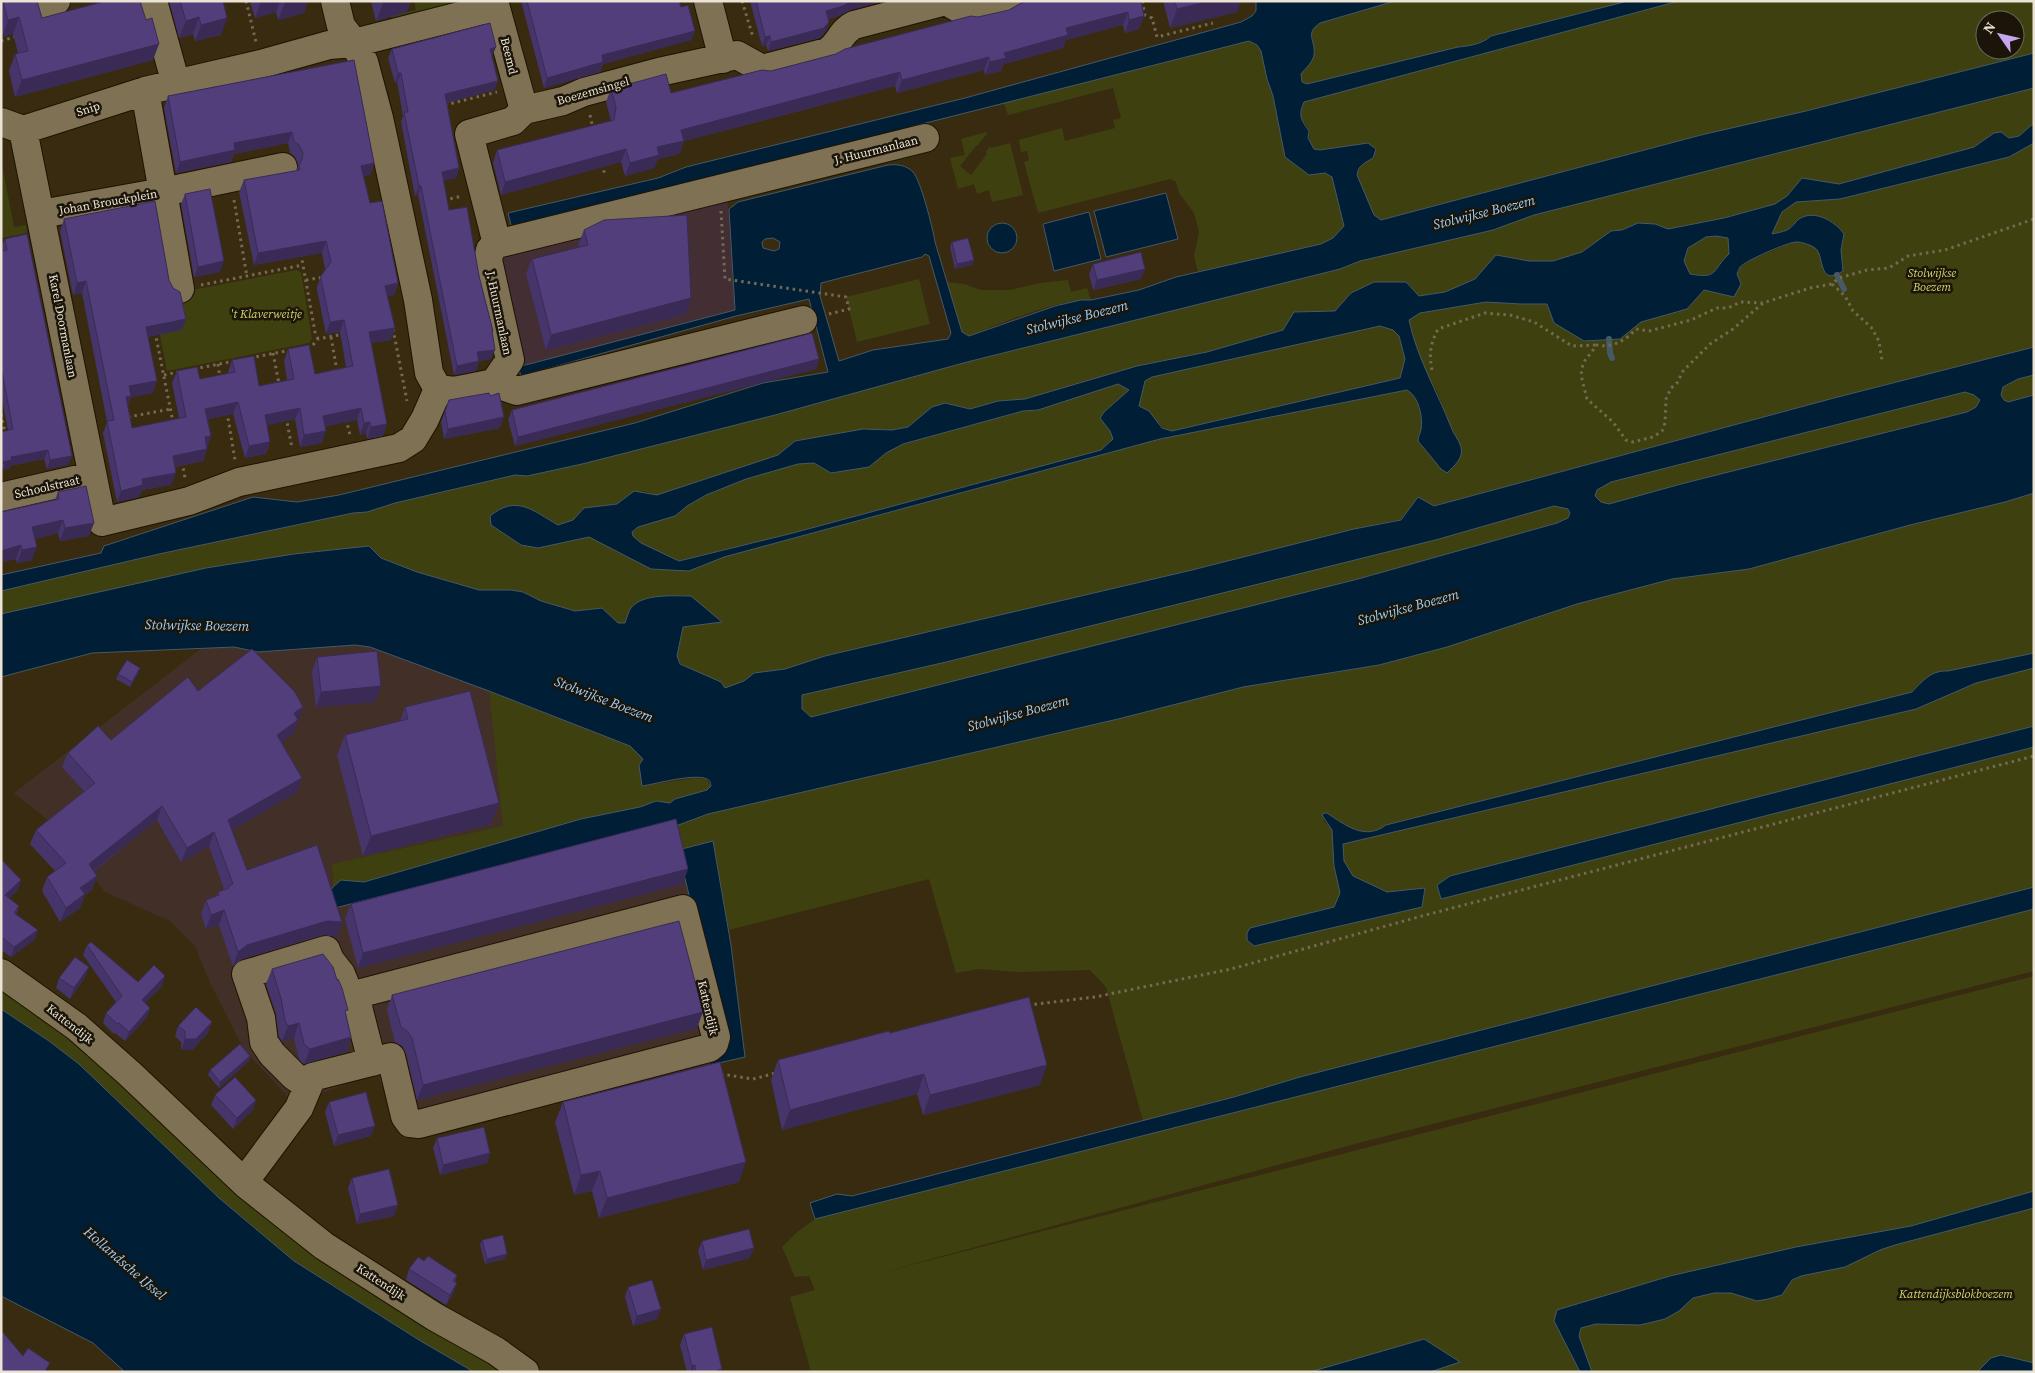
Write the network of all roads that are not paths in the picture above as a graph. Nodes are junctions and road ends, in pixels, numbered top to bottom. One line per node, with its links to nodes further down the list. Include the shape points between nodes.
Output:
1 (153, 1): 8 (street)
2 (335, 1): 6 (street, via 341,26)
3 (708, 1): 7 (street)
4 (1011, 1): 7 (street, Boezemsingel, via 1001,8 970,16 946,2 854,25 846,28 834,48 827,52 762,69 737,55)
5 (494, 4): 6 (street, Snip); 10 (street, Beemd)
6 (354, 43): 8 (street, Snip, via 330,45); 20 (street, via 364,62 381,127 421,319 429,374)
7 (723, 59): 10 (street, Boezemsingel, via 659,72 584,92 563,101)
8 (176, 84): 9 (street, Snip)
9 (145, 91): 11 (street, Snip); 14 (street, Johan Brouckplein)
10 (520, 98): 16 (street, Boezemsingel, via 513,121 469,134)
11 (12, 126): 15 (street, Karel Doormanlaan)
12 (925, 138): 16 (street, J. Huurmanlaan)
13 (283, 167): 14 (street)
14 (163, 192): 15 (street, Johan Brouckplein); 17 (street)
15 (41, 214): 21 (street, Karel Doormanlaan)
16 (497, 244): 19 (street, J. Huurmanlaan, via 490,250 488,260 510,360)
17 (180, 289)
18 (803, 320): 19 (street, via 518,391)
19 (494, 383): 20 (street, via 454,391)
20 (438, 389): 21 (street, Karel Doormanlaan, via 413,439 399,448 239,482 189,501 102,522)
21 (92, 476): 22 (street, Schoolstraat)
22 (1, 497)
23 (1, 973): 27 (street, Kattendijk, via 77,1027)
24 (355, 995): 25 (street); 25 (street, Kattendijk, via 683,908 716,1037 709,1048 419,1124 410,1123 405,1116 391,1057); 26 (street, via 350,996 326,950 246,974 264,1042 272,1054)
25 (372, 1062): 26 (street, Kattendijk, via 312,1077)
26 (308, 1086): 27 (street, via 300,1108)
27 (244, 1182): 28 (street, Kattendijk, via 324,1246)
28 (525, 1372)

